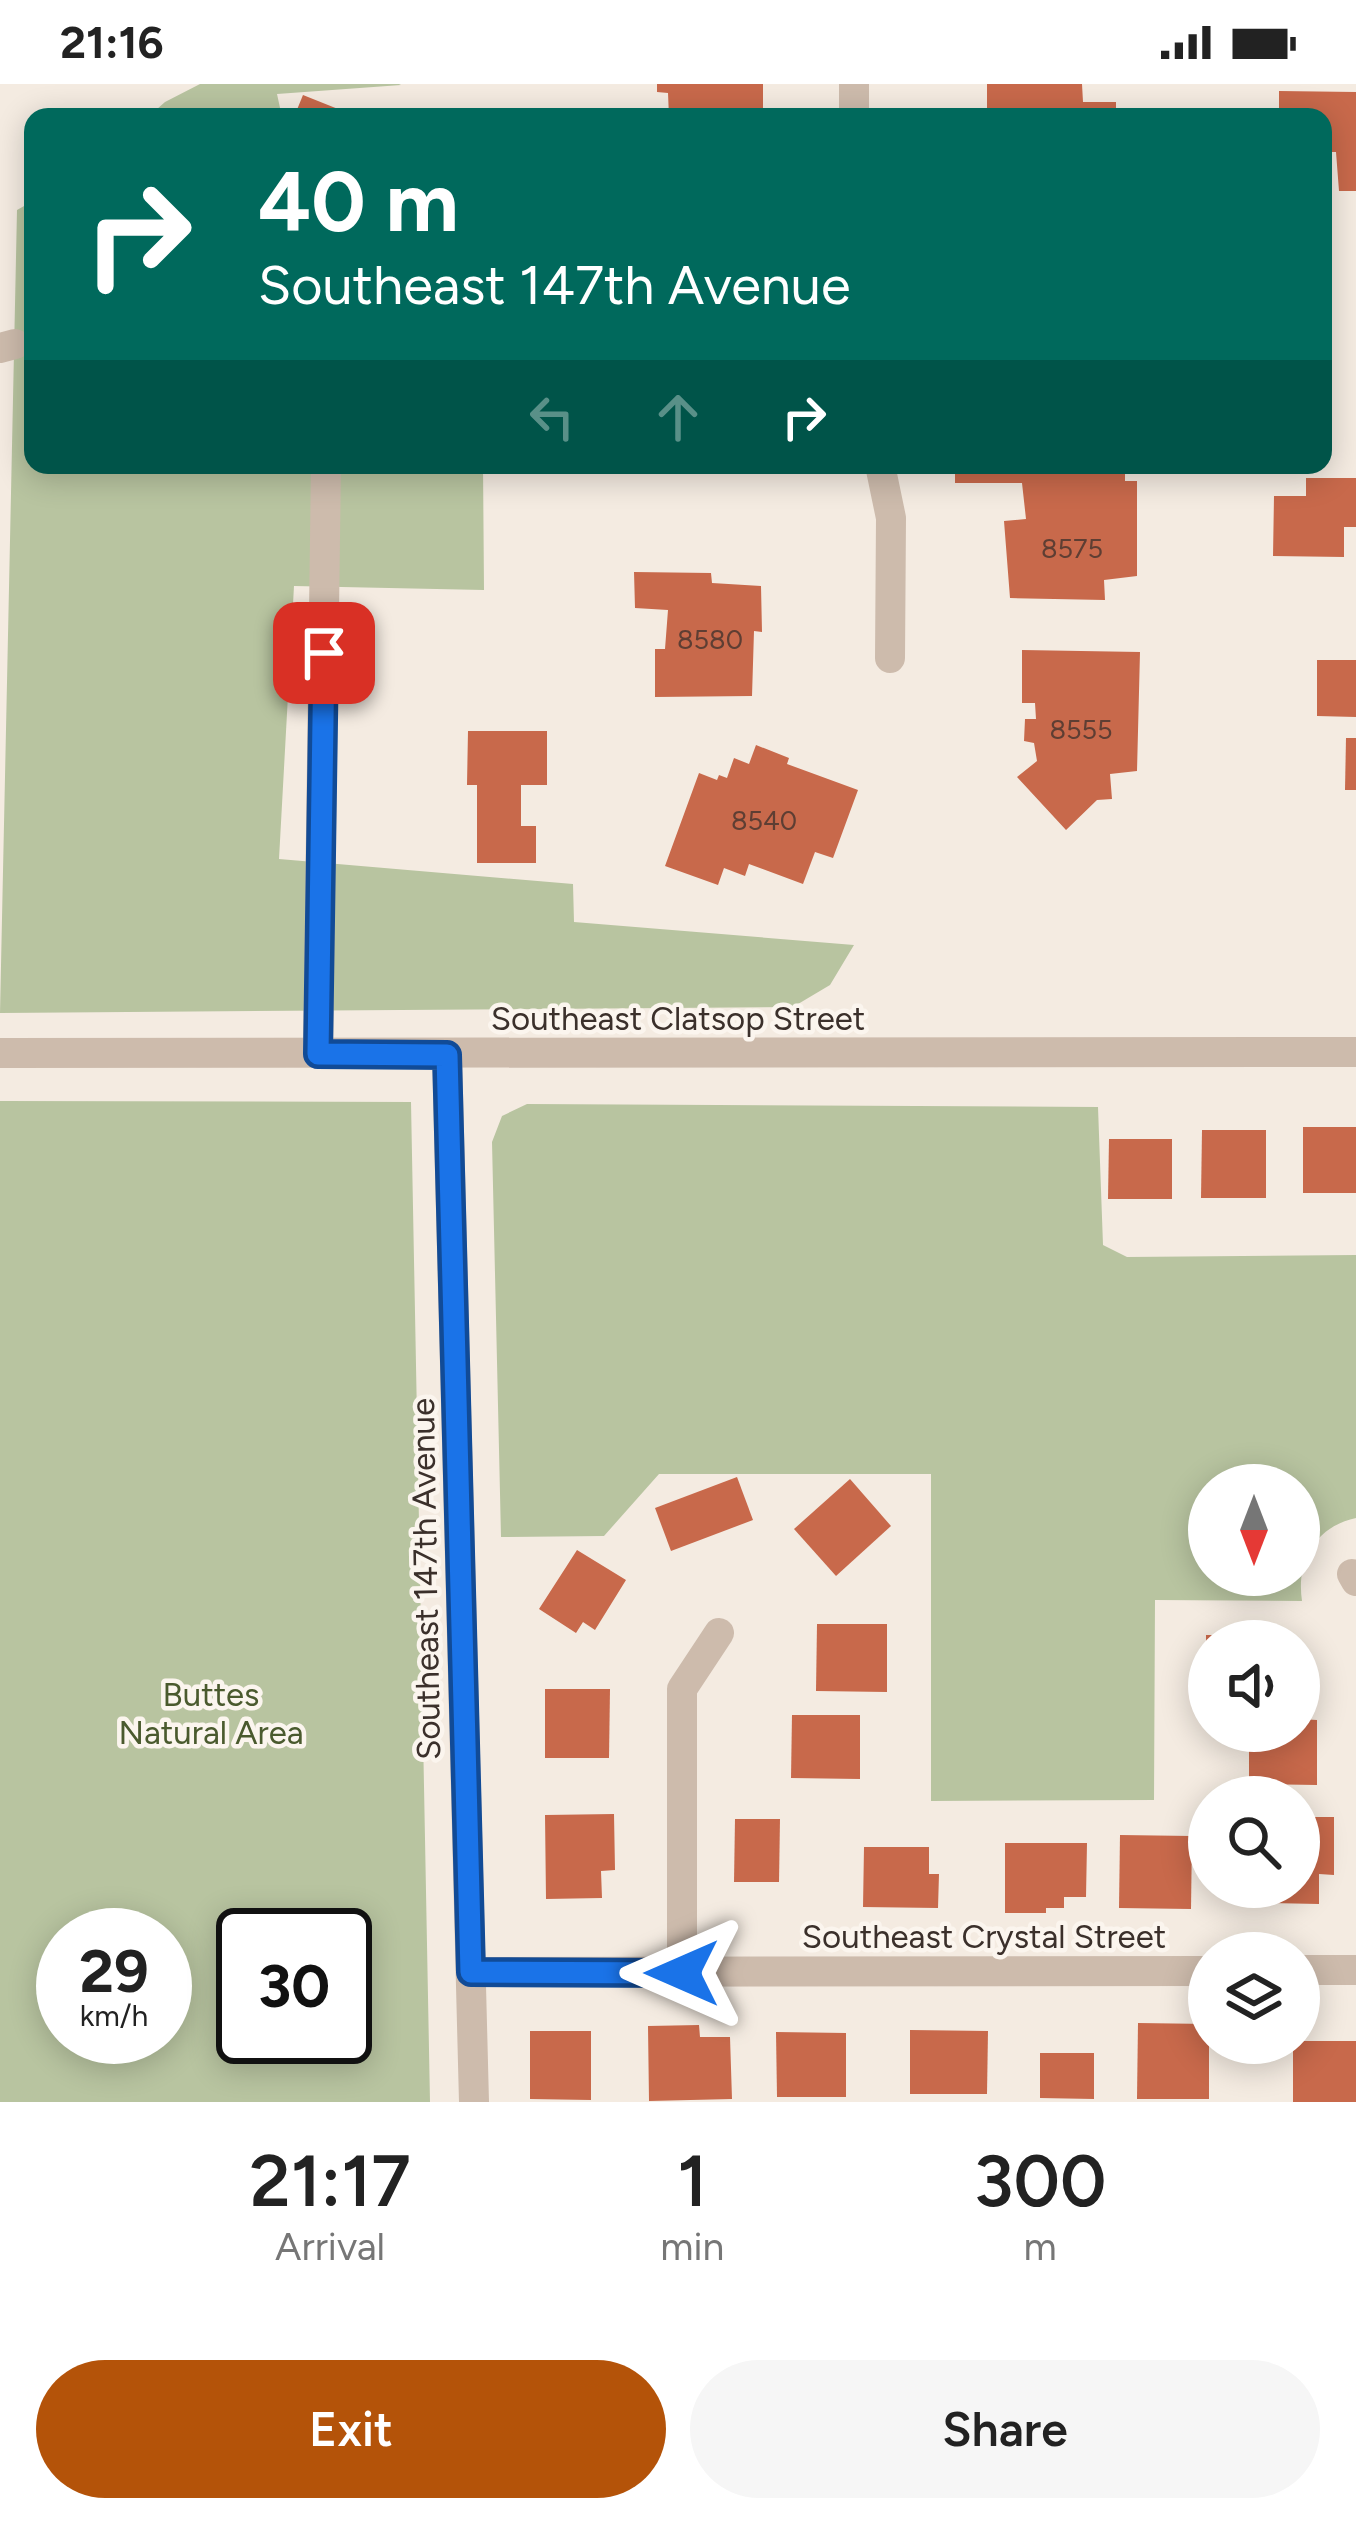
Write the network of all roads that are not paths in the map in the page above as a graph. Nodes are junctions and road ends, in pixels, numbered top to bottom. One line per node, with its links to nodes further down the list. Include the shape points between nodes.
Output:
1 (326, 474): 6 (street)
2 (882, 474): 3 (street, via 891,518)
3 (890, 658)
4 (1356, 1052): 7 (street, Southeast Clatsop Street)
5 (0, 1053): 6 (street, Southeast Clatsop Street)
6 (318, 1054): 7 (street, Southeast Clatsop Street)
7 (447, 1055): 12 (street, Southeast 147th Avenue)
8 (719, 1633): 13 (street, via 682,1689)
9 (1320, 1970): 10 (street)
10 (1356, 1970)
11 (1188, 1971): 13 (street, Southeast Crystal Street)
12 (471, 1972): 13 (street, Southeast Crystal Street); 14 (street, Southeast 147th Avenue)
13 (682, 1973)
14 (473, 2102)

